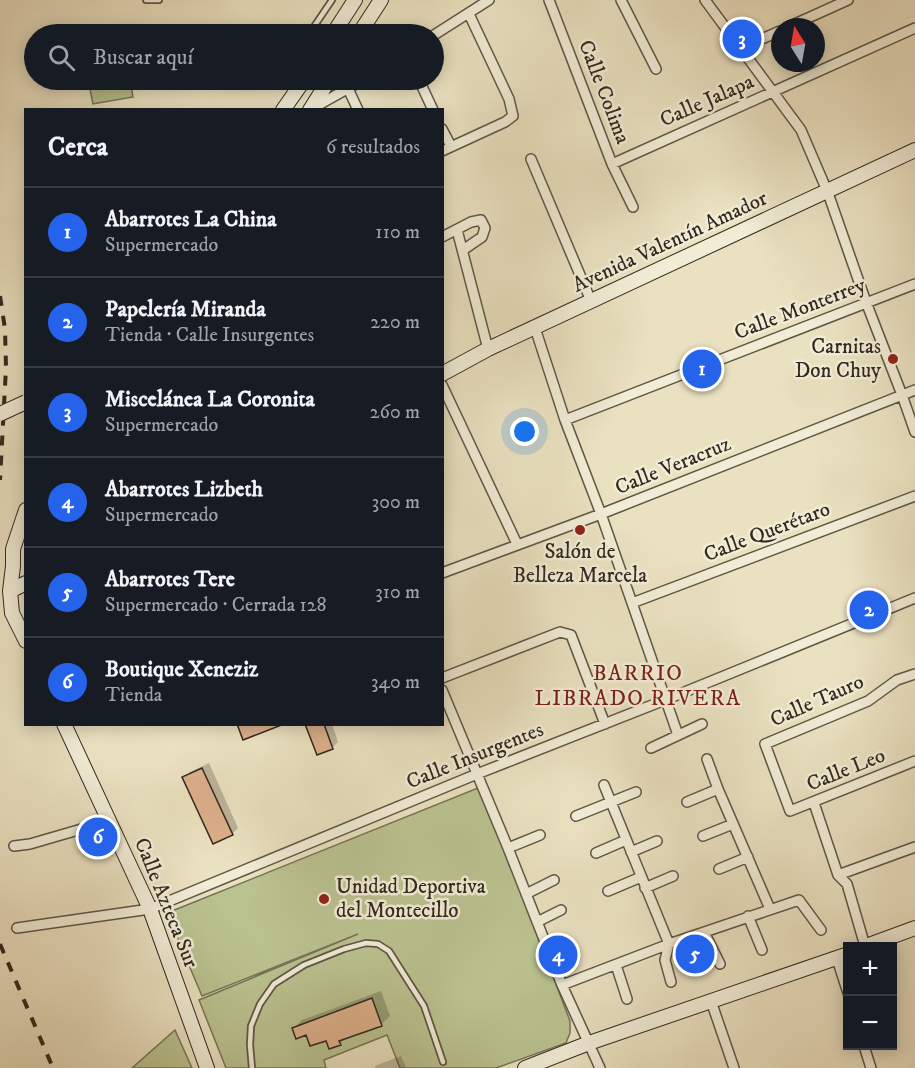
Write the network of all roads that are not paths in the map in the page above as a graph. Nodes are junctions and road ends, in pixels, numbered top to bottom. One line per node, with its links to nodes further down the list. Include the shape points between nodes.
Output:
1 (146, 0): 2 (lane)
2 (159, 0)
3 (332, 0): 13 (lane)
4 (355, 0): 14 (street)
5 (381, 0): 15 (street)
6 (489, 0): 11 (street)
7 (549, 0): 35 (street, Calle Colima)
8 (621, 0): 20 (street)
9 (705, 0): 19 (street)
10 (848, 0): 12 (street)
11 (468, 14): 17 (street); 32 (street, via 509,99 513,116)
12 (808, 18)
13 (316, 24)
14 (339, 24)
15 (366, 24)
16 (915, 28): 26 (street, Calle Jalapa)
17 (444, 29)
18 (771, 35): 19 (street)
19 (741, 48): 26 (street)
20 (656, 69)
21 (297, 90): 27 (street)
22 (319, 90): 28 (street)
23 (346, 90): 29 (street)
24 (348, 90): 30 (street)
25 (424, 90): 31 (street)
26 (773, 91): 35 (street, Calle Jalapa); 36 (street, via 801,130)
27 (284, 108)
28 (311, 108)
29 (314, 108)
30 (357, 108)
31 (432, 108)
32 (447, 148)
33 (915, 150): 36 (street, Avenida Valentín Amador)
34 (531, 159): 42 (street)
35 (612, 164): 37 (street, Calle Colima)
36 (828, 192): 42 (street, Avenida Valentín Amador); 43 (street)
37 (633, 207)
38 (457, 230): 39 (street); 40 (street); 40 (street, via 481,220 485,228 482,237)
39 (444, 236)
40 (463, 250): 45 (street)
41 (915, 284): 43 (street, Calle Monterrey)
42 (591, 301): 44 (street, Avenida Valentín Amador)
43 (866, 302): 49 (street); 52 (street, Calle Monterrey)
44 (535, 328): 45 (street, Avenida Valentín Amador); 52 (street)
45 (488, 349): 46 (street, Avenida Valentín Amador)
46 (444, 373)
47 (444, 389): 57 (street)
48 (915, 390): 49 (street, Calle Veracruz)
49 (903, 395): 53 (street); 55 (street, Calle Veracruz)
50 (24, 403): 51 (street, bridge)
51 (0, 414)
52 (565, 420): 55 (street)
53 (915, 432)
54 (915, 496): 64 (street, Calle Querétaro)
55 (601, 514): 57 (street, Calle Veracruz); 64 (street)
56 (24, 516): 59 (street, via 13,549)
57 (517, 544): 60 (street, Calle Veracruz)
58 (24, 557): 59 (street)
59 (13, 566): 62 (street)
60 (444, 572)
61 (24, 585): 62 (street)
62 (10, 591): 65 (street, via 12,613)
63 (915, 598): 69 (street, Calle Insurgentes)
64 (632, 603): 69 (street)
65 (24, 637)
66 (915, 674): 84 (street, Calle Tauro, via 897,680 867,701 765,744)
67 (444, 677): 70 (street, via 560,632 571,635)
68 (444, 695): 77 (street)
69 (665, 700): 70 (street, Calle Insurgentes); 73 (street)
70 (605, 724): 77 (street, Calle Insurgentes)
71 (702, 724): 73 (street)
72 (65, 726): 86 (street, Calle Azteca Sur)
73 (678, 735): 74 (street)
74 (651, 748)
75 (707, 759): 79 (street)
76 (915, 761): 83 (street, Calle Leo)
77 (477, 774): 94 (street); 106 (street, Calle Insurgentes)
78 (604, 785): 81 (street)
79 (718, 789): 82 (street); 87 (street)
80 (636, 792): 81 (street)
81 (611, 802): 85 (street); 90 (street)
82 (687, 802)
83 (814, 803): 84 (street, Calle Leo); 99 (street)
84 (790, 812)
85 (576, 816)
86 (109, 821): 92 (street); 106 (street, Calle Azteca Sur)
87 (733, 824): 89 (street); 97 (street)
88 (540, 835): 94 (street)
89 (703, 836)
90 (626, 840): 95 (street); 96 (street)
91 (657, 841): 95 (street)
92 (14, 846)
93 (915, 847): 99 (street)
94 (508, 848): 105 (street)
95 (631, 852): 101 (street)
96 (596, 853)
97 (748, 857): 98 (street); 107 (street)
98 (719, 869)
99 (838, 875): 115 (street, via 847,884)
100 (674, 876): 103 (street)
101 (640, 877): 103 (street); 104 (street)
102 (554, 880): 105 (street)
103 (645, 888): 117 (street)
104 (608, 891)
105 (526, 894): 110 (street)
106 (150, 909): 111 (street, Calle Insurgentes); 129 (street, Calle Azteca Sur)
107 (770, 909): 109 (street); 113 (street, via 799,900)
108 (561, 910): 110 (street)
109 (748, 916): 114 (street); 118 (street)
110 (537, 922): 123 (street)
111 (17, 928)
112 (915, 928): 116 (street)
113 (821, 930)
114 (704, 932): 117 (street); 120 (street)
115 (864, 942)
116 (876, 942)
117 (669, 944): 121 (street); 122 (street, via 665,960)
118 (762, 950)
119 (842, 957): 125 (street)
120 (720, 964)
121 (616, 965): 123 (street); 124 (street)
122 (671, 982)
123 (562, 985): 126 (street)
124 (627, 999)
125 (711, 1001): 126 (street); 133 (street)
126 (590, 1043): 131 (street); 132 (street)
127 (865, 1050): 134 (street)
128 (443, 1062): 130 (lane, via 424,1006 389,951 366,943 304,965 274,984 251,1026)
129 (207, 1068)
130 (252, 1068)
131 (525, 1068)
132 (600, 1068)
133 (734, 1068)
134 (871, 1068)

